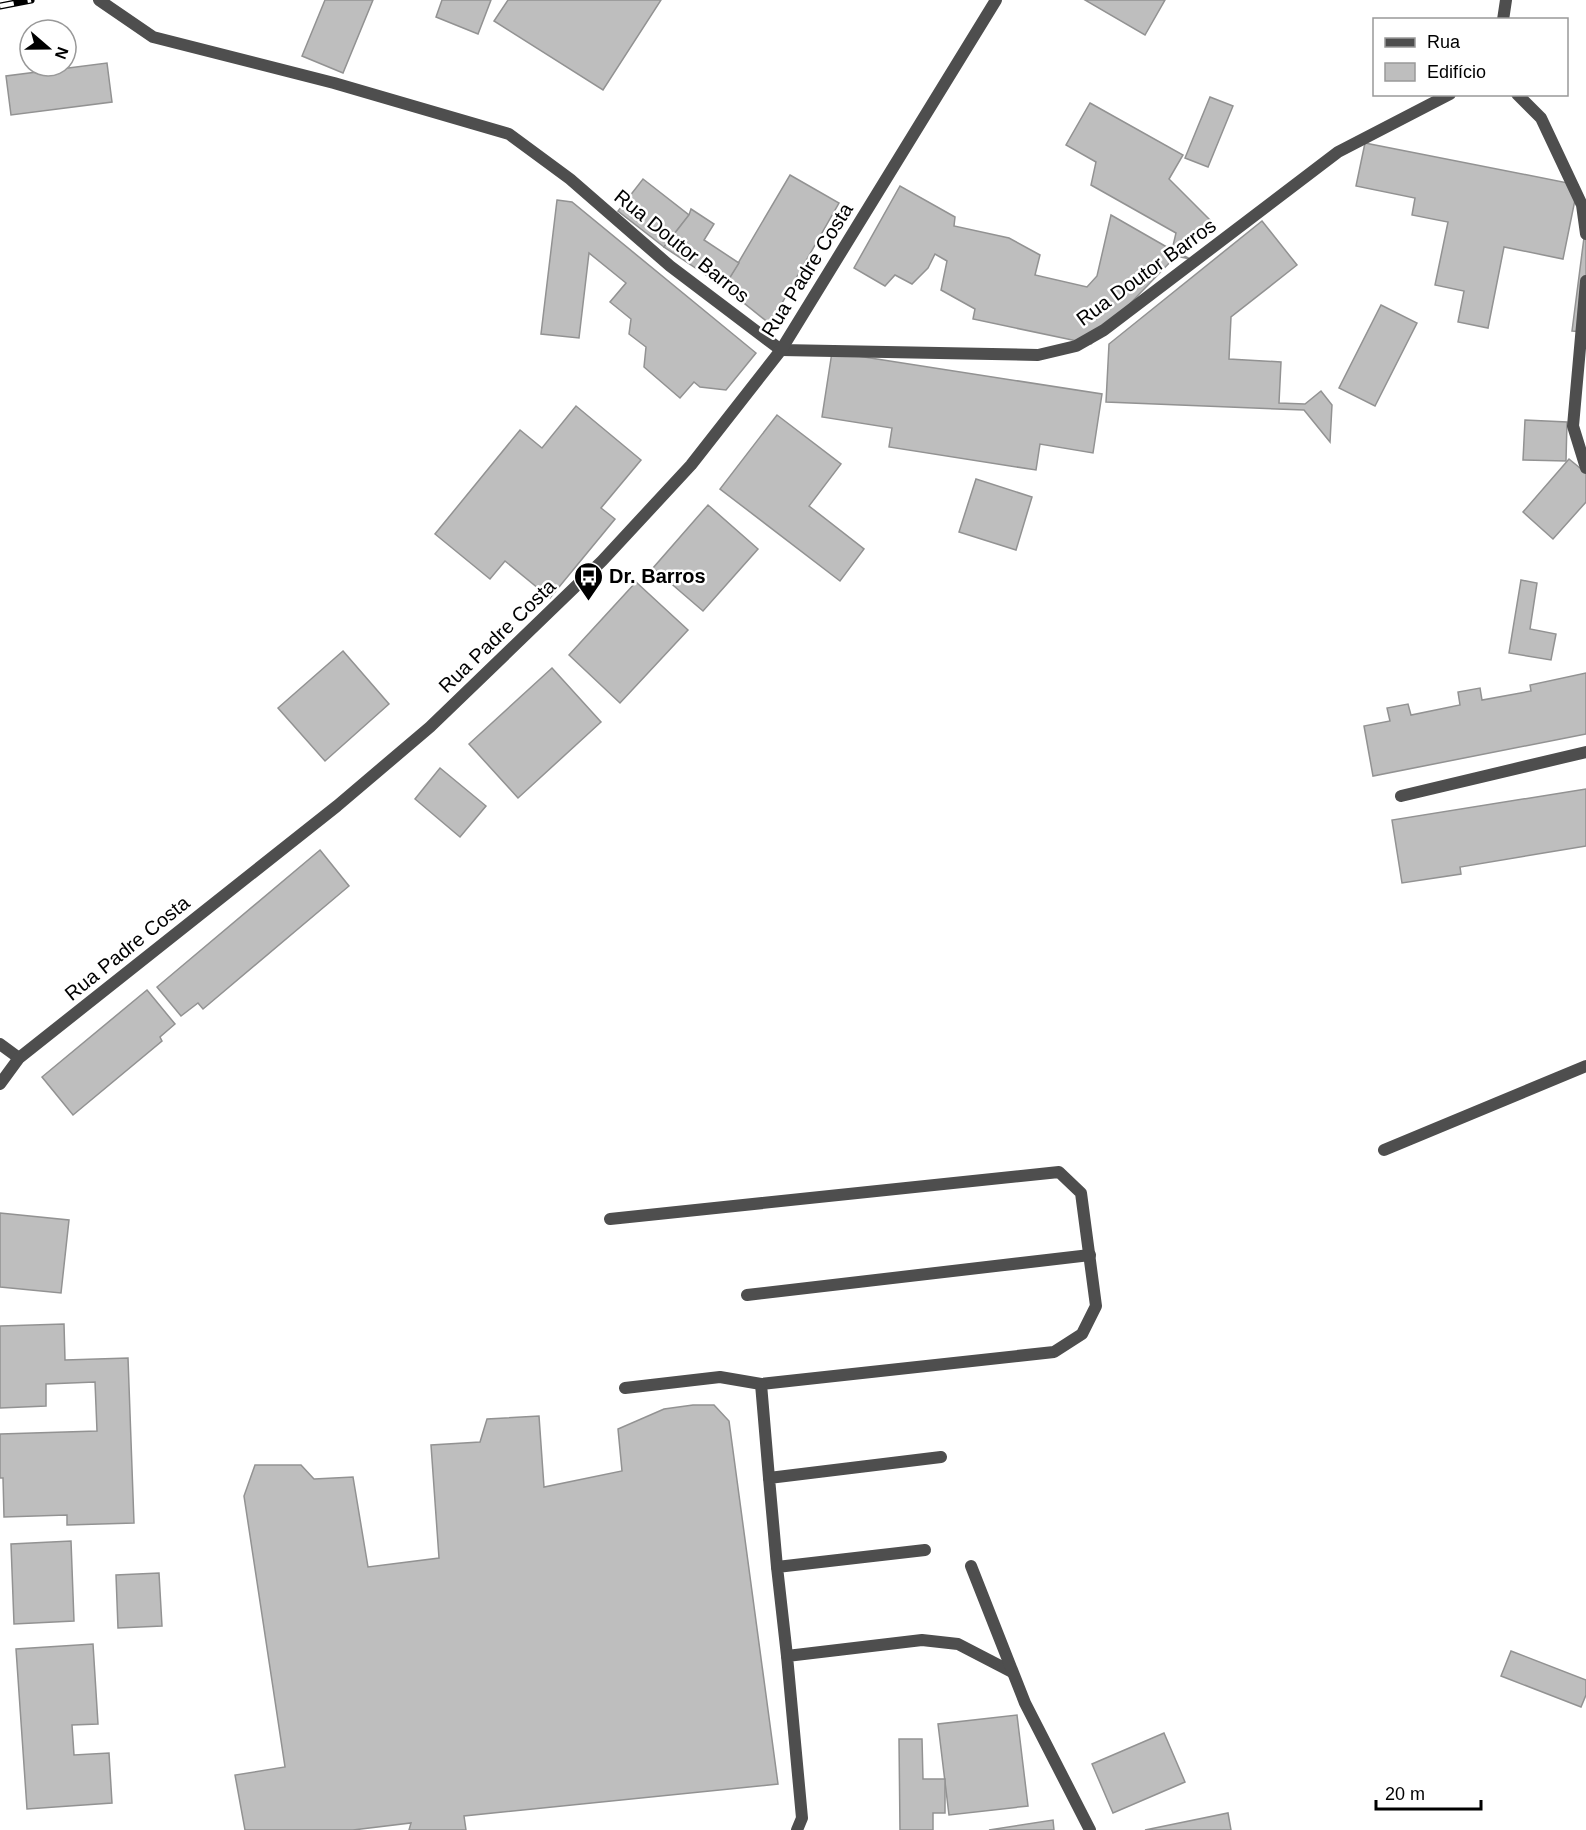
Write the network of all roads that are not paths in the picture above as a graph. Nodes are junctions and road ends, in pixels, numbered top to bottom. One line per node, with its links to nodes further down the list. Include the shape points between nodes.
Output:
1 (99, 0): 9 (street, Rua Doutor Barros, via 153,37 334,83 509,134 570,179 670,266)
2 (996, 0): 9 (street, Rua Padre Costa)
3 (1506, 0): 4 (street)
4 (1503, 18)
5 (1446, 96): 9 (street, Rua Doutor Barros, via 1338,152 1104,330 1076,346 1038,355)
6 (1519, 96): 7 (street, via 1541,118 1582,205)
7 (1586, 234)
8 (1586, 281): 10 (street, via 1573,426)
9 (781, 350): 14 (street, Rua Padre Costa, via 691,465 602,561 430,727 337,806)
10 (1586, 468)
11 (1586, 752): 12 (street)
12 (1401, 796)
13 (0, 1044): 14 (street)
14 (19, 1058): 16 (street, Rua Padre Costa)
15 (1586, 1066): 17 (street)
16 (0, 1084)
17 (1384, 1150)
18 (610, 1219): 19 (street, via 1059,1172 1081,1193)
19 (1090, 1255): 20 (street); 21 (street, via 1096,1306 1082,1334 1054,1352)
20 (747, 1295)
21 (761, 1384): 22 (street, via 720,1377); 24 (street)
22 (625, 1388)
23 (941, 1457): 24 (street)
24 (769, 1478): 27 (street)
25 (925, 1550): 27 (street)
26 (971, 1566): 29 (street)
27 (777, 1568): 28 (street)
28 (787, 1656): 29 (street, via 922,1640 958,1644); 30 (street, via 802,1818)
29 (1012, 1672): 31 (street)
30 (797, 1830)
31 (1090, 1830)

